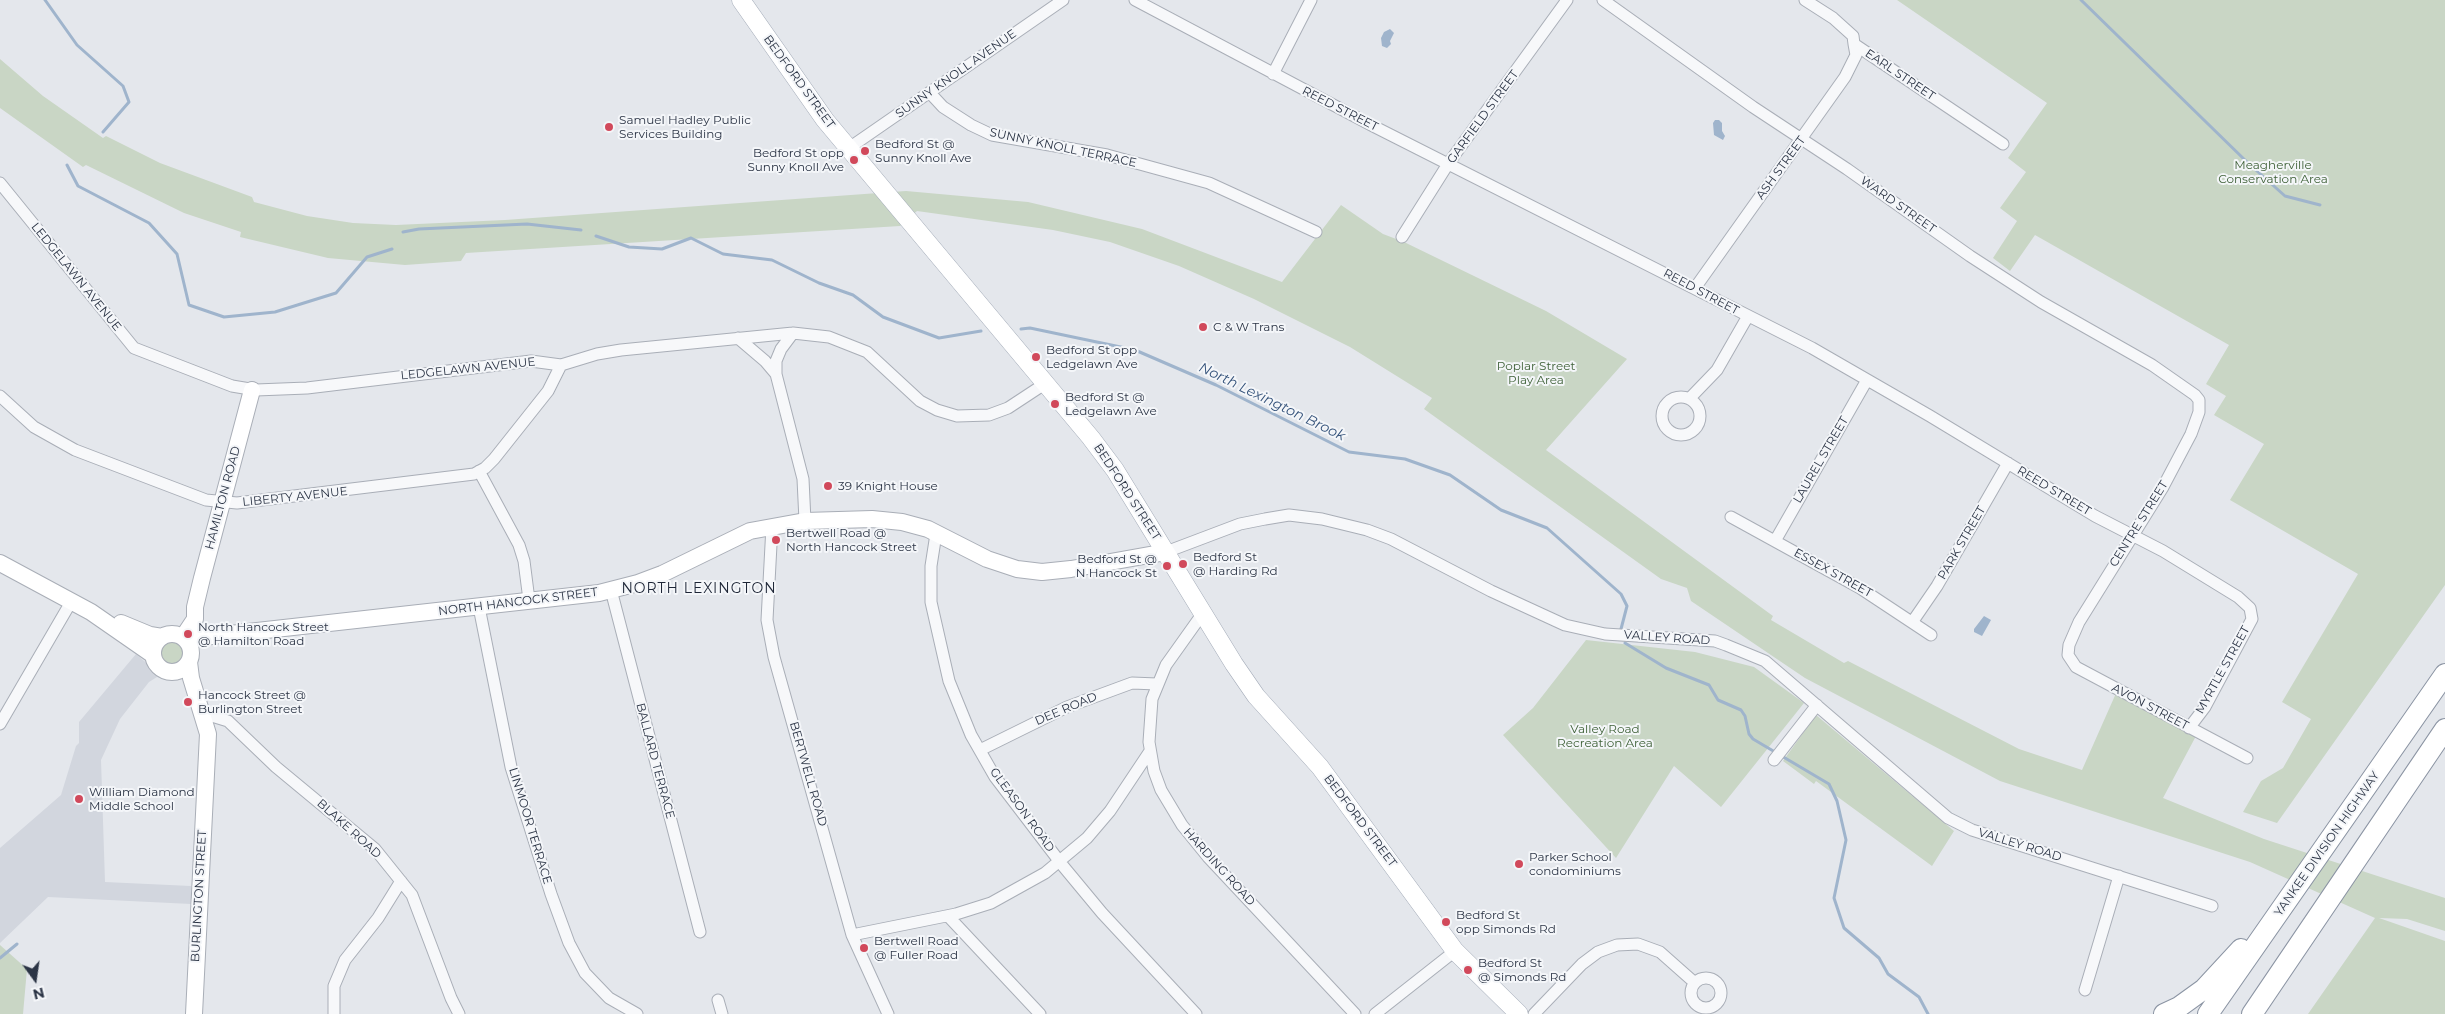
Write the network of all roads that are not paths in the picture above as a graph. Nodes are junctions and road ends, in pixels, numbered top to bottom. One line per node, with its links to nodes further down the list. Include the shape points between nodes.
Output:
1 (740, 0): 13 (main road, BEDFORD STREET, via 825,120)
2 (1063, 0): 10 (street, SUNNY KNOLL AVENUE)
3 (1135, 0): 9 (street, REED STREET)
4 (1311, 0): 9 (street)
5 (1567, 0): 14 (street, GARFIELD STREET)
6 (1603, 0): 11 (street, WARD STREET)
7 (1804, 0): 8 (street, EARL STREET, via 1833,18 1852,36)
8 (1854, 44): 11 (street, ASH STREET, via 1856,55 1845,77); 12 (street, EARL STREET)
9 (1273, 74): 14 (street, REED STREET)
10 (930, 93): 13 (street, SUNNY KNOLL AVENUE); 16 (street, SUNNY KNOLL TERRACE, via 944,107 992,135 1107,155 1209,183)
11 (1801, 141): 18 (street, ASH STREET); 29 (street, WARD STREET, via 1847,169 1977,261 2041,302 2152,365)
12 (2003, 144)
13 (849, 148): 25 (main road, BEDFORD STREET)
14 (1448, 164): 17 (street, GARFIELD STREET); 18 (street, REED STREET)
15 (0, 183): 26 (street, LEDGELAWN AVENUE, via 134,348 232,386)
16 (1316, 232)
17 (1402, 236)
18 (1695, 288): 19 (street, REED STREET)
19 (1748, 316): 24 (street, REED STREET); 28 (street, via 1717,370)
20 (793, 333): 21 (street, LEDGELAWN AVENUE); 23 (street, via 776,361); 25 (street, LEDGELAWN AVENUE, via 829,337 867,352 920,401 957,416 989,415 1008,408)
21 (738, 338): 22 (street, LEDGELAWN AVENUE, via 597,354); 23 (street)
22 (561, 364): 26 (street, LEDGELAWN AVENUE, via 531,361 313,387); 31 (street, LIBERTY AVENUE, via 546,394 494,459)
23 (776, 374): 34 (street, via 804,479)
24 (1867, 380): 30 (street, REED STREET); 38 (street, LAUREL STREET)
25 (1046, 382): 39 (main road, BEDFORD STREET, via 1115,470)
26 (252, 390): 32 (street, HAMILTON ROAD)
27 (0, 396): 32 (street, LIBERTY AVENUE, via 34,427 75,450)
28 (1690, 398)
29 (2199, 400): 37 (street, CENTRE STREET, via 2200,412 2191,434)
30 (2008, 464): 37 (street, REED STREET); 48 (street, PARK STREET, via 1944,574)
31 (479, 472): 32 (street, LIBERTY AVENUE, via 464,477 266,501); 42 (street, via 519,545)
32 (221, 503): 50 (street, HAMILTON ROAD, via 196,607)
33 (1731, 517): 38 (street, ESSEX STREET)
34 (805, 521): 35 (street, NORTH HANCOCK STREET); 36 (street, NORTH HANCOCK STREET, via 874,519 902,522)
35 (772, 526): 41 (street, NORTH HANCOCK STREET, via 750,531 656,576); 72 (street, BERTWELL ROAD, via 767,620 771,641)
36 (936, 534): 39 (street, NORTH HANCOCK STREET, via 987,559 1017,569 1042,572 1071,570); 61 (street, GLEASON ROAD, via 930,583 937,635 949,681)
37 (2131, 536): 45 (street, REED STREET, via 2208,577 2238,596); 51 (street, CENTRE STREET, via 2079,622)
38 (1775, 541): 48 (street, ESSEX STREET)
39 (1166, 552): 47 (main road, BEDFORD STREET); 56 (street, VALLEY ROAD, via 1240,524 1290,516 1322,519 1391,539 1564,625 1619,635 1715,641 1746,652 1765,661)
40 (0, 563): 43 (street)
41 (612, 590): 42 (street, NORTH HANCOCK STREET); 71 (street, BALLARD TERRACE)
42 (528, 600): 44 (street, NORTH HANCOCK STREET)
43 (72, 602): 46 (street); 58 (street)
44 (479, 607): 50 (street, NORTH HANCOCK STREET, via 206,637 202,643); 80 (street, LINMOOR TERRACE, via 511,767 569,943 585,973 609,998)
45 (2251, 610): 59 (street, MYRTLE STREET, via 2252,619 2205,707)
46 (91, 612): 50 (street); 52 (street)
47 (1203, 612): 55 (street, HARDING ROAD, via 1166,664); 73 (main road, BEDFORD STREET, via 1256,696 1325,774)
48 (1912, 621): 49 (street, ESSEX STREET)
49 (1931, 634)
50 (180, 643): 52 (street, via 156,643); 53 (street, via 182,669); 57 (street, BURLINGTON STREET)
51 (2069, 645): 59 (street, AVON STREET, via 2068,655 2076,667)
52 (153, 655): 53 (street, via 161,669)
53 (173, 672): 57 (street)
54 (2445, 674): 68 (highway, YANKEE DIVISION HIGHWAY)
55 (1157, 684): 61 (street, DEE ROAD, via 1132,683 1067,707); 62 (street, HARDING ROAD, via 1150,714)
56 (1817, 705): 64 (street); 66 (street, VALLEY ROAD, via 1948,818 1972,830)
57 (202, 714): 67 (street, BLAKE ROAD, via 228,721 276,767 375,849); 77 (street, BURLINGTON STREET, via 208,734)
58 (0, 724)
59 (2189, 728): 63 (street, AVON STREET)
60 (2445, 729): 91 (highway)
61 (980, 750): 65 (street, GLEASON ROAD, via 995,777)
62 (1150, 750): 65 (street, via 1110,811 1087,838); 85 (street, HARDING ROAD, via 1161,790 1182,825)
63 (2247, 758)
64 (1774, 760)
65 (1059, 861): 70 (street, via 1045,873 991,903); 84 (street, GLEASON ROAD, via 1102,913)
66 (2119, 876): 69 (street, VALLEY ROAD); 75 (street)
67 (401, 881): 78 (street, via 378,918 345,960 334,986); 79 (street, BLAKE ROAD, via 412,895)
68 (2296, 888): 89 (highway, via 2204,989); 90 (highway, YANKEE DIVISION HIGHWAY)
69 (2212, 906)
70 (948, 916): 72 (street); 83 (street)
71 (700, 932)
72 (852, 935): 82 (street, BERTWELL ROAD)
73 (1454, 951): 86 (street); 87 (main road, BEDFORD STREET)
74 (1695, 983): 88 (street, via 1660,952 1638,944 1617,945 1598,952 1582,964)
75 (2085, 990)
76 (718, 1000): 81 (street)
77 (194, 1014)
78 (334, 1014)
79 (459, 1014)
80 (637, 1014)
81 (720, 1014)
82 (888, 1014)
83 (1040, 1014)
84 (1196, 1014)
85 (1355, 1014)
86 (1375, 1014)
87 (1519, 1014)
88 (1534, 1014)
89 (2164, 1014)
90 (2208, 1014)
91 (2252, 1014)

